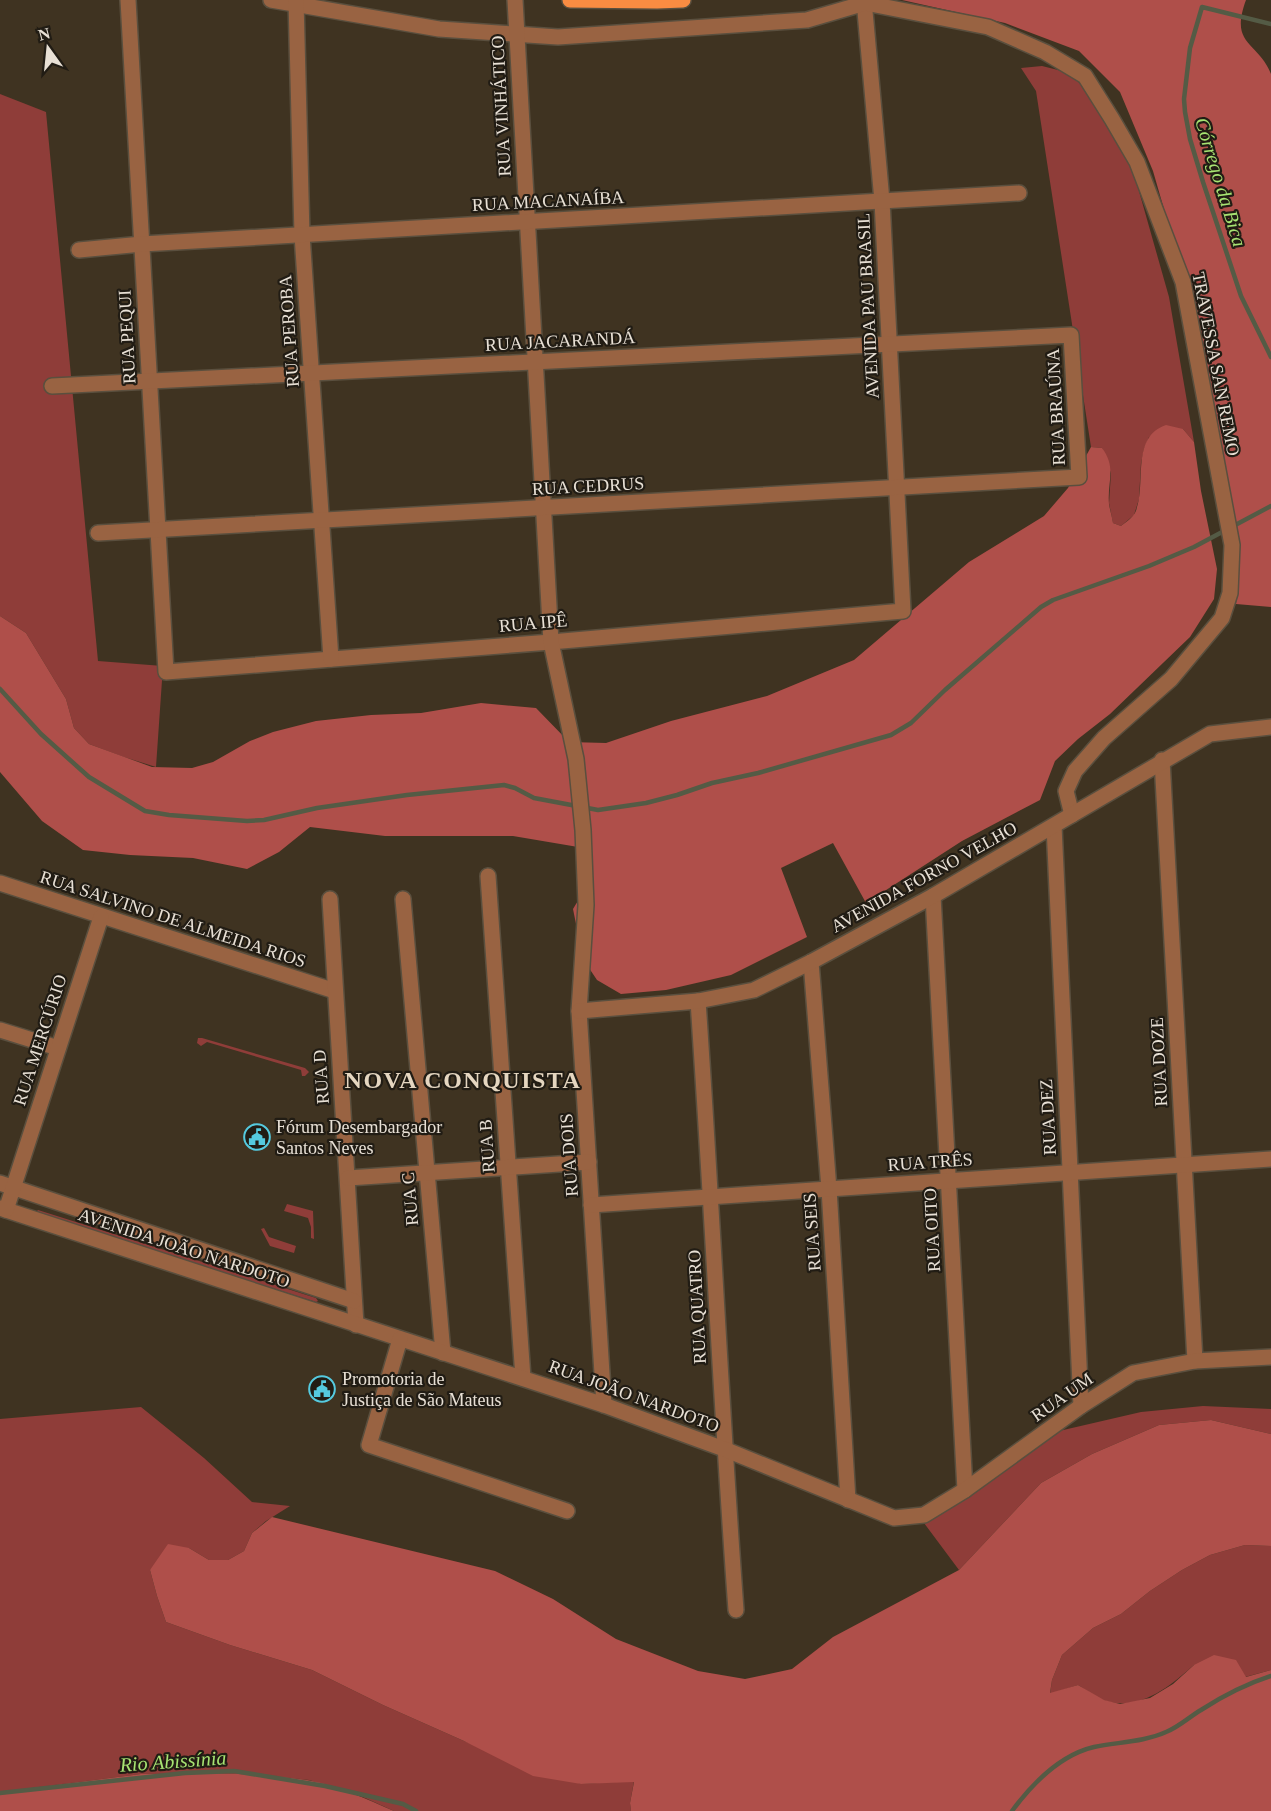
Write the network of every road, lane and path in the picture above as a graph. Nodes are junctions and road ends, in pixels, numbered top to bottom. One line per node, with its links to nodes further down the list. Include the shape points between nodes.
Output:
1 (128, 0): 13 (street, RUA PEQUI)
2 (271, 0): 7 (street)
3 (515, 0): 8 (street, RUA VINHÁTICO)
4 (570, 0): 5 (main road)
5 (683, 0)
6 (864, 1): 8 (street, via 807,20 558,37); 10 (street, AVENIDA PAU BRASIL); 33 (street, TRAVESSA SAN REMO, via 988,27 1045,52 1085,76 1137,162 1183,282 1232,545 1230,593 1222,618 1171,679 1104,738 1075,771 1066,791)
7 (296, 3): 8 (street, via 440,29); 12 (street, RUA PEROBA)
8 (517, 34): 11 (street, RUA VINHÁTICO)
9 (1019, 193): 10 (street, RUA MACANAÍBA)
10 (882, 201): 11 (street, RUA MACANAÍBA); 16 (street, AVENIDA PAU BRASIL)
11 (527, 222): 12 (street, RUA MACANAÍBA); 17 (street, RUA VINHÁTICO)
12 (302, 235): 13 (street, RUA MACANAÍBA); 18 (street, RUA PEROBA)
13 (142, 244): 14 (street, RUA MACANAÍBA); 19 (street, RUA PEQUI)
14 (79, 250)
15 (1071, 335): 16 (street, RUA JACARANDÁ); 21 (street, RUA BRAÚNA)
16 (890, 343): 17 (street, RUA JACARANDÁ); 22 (street, AVENIDA PAU BRASIL)
17 (535, 362): 18 (street, RUA JACARANDÁ); 23 (street, RUA VINHÁTICO)
18 (312, 373): 19 (street, RUA JACARANDÁ); 24 (street, RUA PEROBA)
19 (150, 380): 20 (street, RUA JACARANDÁ); 25 (street, RUA PEQUI)
20 (52, 386)
21 (1079, 477): 22 (street, RUA CEDRUS)
22 (897, 488): 23 (street, RUA CEDRUS); 27 (street, AVENIDA PAU BRASIL)
23 (543, 508): 24 (street, RUA CEDRUS); 28 (street, RUA VINHÁTICO)
24 (322, 521): 25 (street, RUA CEDRUS); 29 (street, RUA PEROBA)
25 (158, 530): 26 (street, RUA CEDRUS); 30 (street, RUA PEQUI)
26 (99, 533)
27 (903, 611): 28 (street, RUA IPÊ)
28 (551, 642): 29 (street, RUA IPÊ); 44 (street, RUA DOIS, via 576,759 584,830 586,905)
29 (331, 659): 30 (street, RUA IPÊ)
30 (166, 672)
31 (1271, 727): 32 (street, AVENIDA FORNO VELHO, via 1210,734)
32 (1162, 760): 33 (street, AVENIDA FORNO VELHO); 49 (street, RUA DOZE)
33 (1072, 815): 34 (street, AVENIDA FORNO VELHO)
34 (1054, 826): 37 (street, AVENIDA FORNO VELHO); 52 (street, RUA DEZ)
35 (488, 876): 50 (street, RUA B)
36 (0, 883): 40 (street, RUA SALVINO DE ALMEIDA RIOS)
37 (933, 896): 41 (street, AVENIDA FORNO VELHO); 54 (street, RUA OITO)
38 (330, 898): 42 (street, RUA D)
39 (403, 899): 51 (street, RUA C)
40 (101, 917): 42 (street, RUA SALVINO DE ALMEIDA RIOS); 46 (street, RUA MERCÚRIO)
41 (811, 962): 43 (street, AVENIDA FORNO VELHO, via 754,990); 56 (street, RUA SEIS)
42 (335, 992): 53 (street, RUA D)
43 (698, 1001): 44 (street, AVENIDA FORNO VELHO); 57 (street, RUA QUATRO)
44 (579, 1011): 48 (street, RUA DOIS)
45 (0, 1030): 46 (street)
46 (58, 1048): 55 (street, RUA MERCÚRIO)
47 (1271, 1159): 49 (street, RUA TRÊS)
48 (589, 1162): 50 (street); 58 (street, RUA DOIS)
49 (1184, 1164): 52 (street, RUA TRÊS); 65 (street, RUA DOZE)
50 (508, 1167): 51 (street); 66 (street, RUA B)
51 (427, 1172): 53 (street); 63 (street, RUA C)
52 (1070, 1172): 54 (street, RUA TRÊS); 68 (street, RUA DEZ)
53 (348, 1178): 60 (street, RUA D)
54 (949, 1180): 56 (street, RUA TRÊS); 70 (street, RUA OITO)
55 (6, 1186): 59 (street, RUA MERCÚRIO); 60 (street, AVENIDA JOÃO NARDOTO)
56 (829, 1189): 57 (street, RUA TRÊS); 71 (street, RUA SEIS)
57 (711, 1197): 58 (street, RUA TRÊS); 69 (street, RUA QUATRO)
58 (591, 1205): 67 (street, RUA DOIS)
59 (3, 1209): 61 (street, AVENIDA JOÃO NARDOTO)
60 (354, 1301): 61 (street, RUA D)
61 (356, 1325): 62 (street, RUA JOÃO NARDOTO)
62 (400, 1339): 63 (street, RUA JOÃO NARDOTO); 72 (street, via 369,1445)
63 (443, 1353): 66 (street, RUA JOÃO NARDOTO)
64 (1271, 1357): 65 (street, RUA UM)
65 (1195, 1361): 68 (street, RUA UM, via 1132,1373)
66 (523, 1378): 67 (street, RUA JOÃO NARDOTO)
67 (604, 1405): 69 (street, RUA JOÃO NARDOTO)
68 (1081, 1406): 70 (street, RUA UM)
69 (724, 1449): 71 (street, RUA JOÃO NARDOTO); 74 (street, RUA QUATRO)
70 (965, 1490): 73 (street, RUA UM, via 924,1515)
71 (848, 1500): 73 (street, RUA JOÃO NARDOTO)
72 (567, 1511)
73 (894, 1518)
74 (736, 1610)

